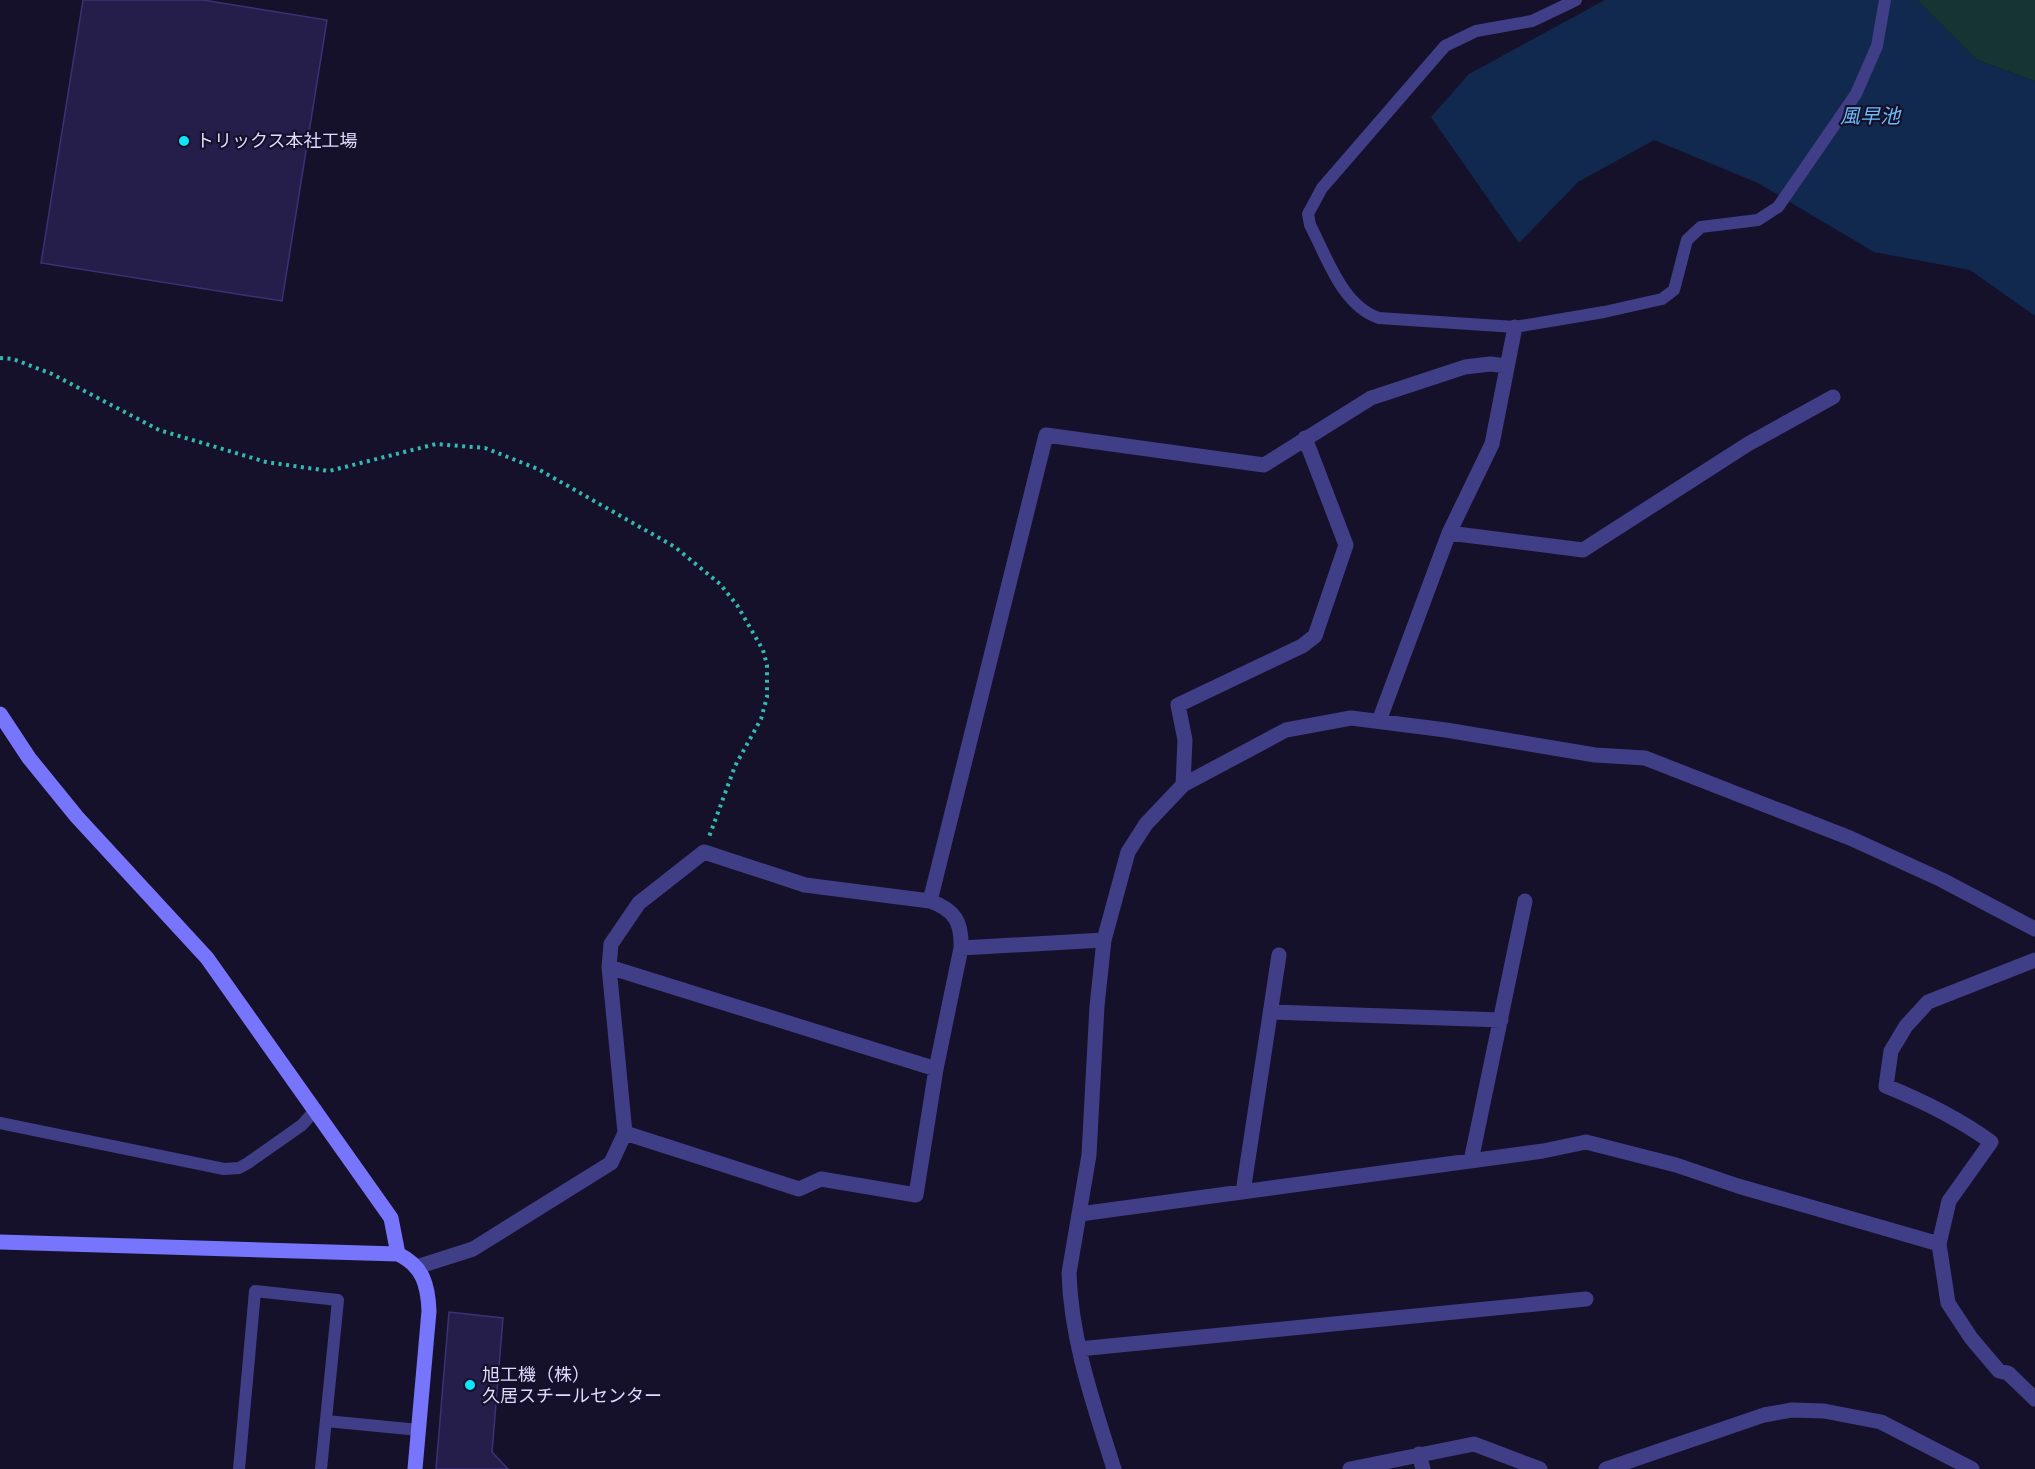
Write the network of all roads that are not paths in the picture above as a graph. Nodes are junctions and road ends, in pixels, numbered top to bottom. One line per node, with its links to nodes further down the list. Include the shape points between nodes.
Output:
1 (1576, 0): 3 (lane, via 1532,21 1476,31 1445,46 1322,188 1308,214 1310,225 1348,296 1365,313 1379,318)
2 (1885, 0): 3 (lane, via 1877,46 1856,94 1778,207 1758,220 1701,227 1687,240 1674,290 1662,299)
3 (1515, 327): 4 (street)
4 (1507, 366): 6 (street, via 1465,367 1371,398); 7 (street, via 1492,444)
5 (1833, 397): 7 (street, via 1748,444 1582,550)
6 (1305, 438): 10 (street, via 1346,545 1340,567 1315,636 1302,646 1178,705 1185,740); 11 (street, via 1264,465 1046,435)
7 (1449, 533): 9 (street)
8 (0, 714): 22 (street, via 29,758 77,817 207,958)
9 (1379, 721): 10 (street, via 1351,718 1286,730); 13 (street, via 1595,755 1645,758 1850,838 1942,880)
10 (1183, 785): 14 (street, via 1146,824 1128,852)
11 (930, 901): 15 (street, via 945,906 962,928); 18 (street, via 806,885 704,852 639,903 611,944)
12 (1525, 901): 20 (street)
13 (2035, 930)
14 (1104, 940): 15 (street); 27 (street, via 1089,1155)
15 (962, 948): 21 (street)
16 (1279, 954): 19 (street)
17 (2035, 960): 29 (street, via 1928,1002 1906,1026 1891,1051 1886,1086 1925,1102 1991,1142 1949,1201)
18 (609, 967): 21 (street); 24 (street)
19 (1271, 1012): 20 (street); 26 (street)
20 (1501, 1020): 25 (street)
21 (936, 1069): 24 (street, via 916,1195 821,1179 799,1189)
22 (316, 1109): 23 (lane, via 302,1125 248,1163 224,1169); 30 (street, via 391,1218)
23 (0, 1124)
24 (625, 1133): 31 (street, via 611,1163 473,1249)
25 (1471, 1161): 26 (street); 29 (street, via 1586,1142)
26 (1243, 1192): 27 (street)
27 (1080, 1214): 33 (street, via 1069,1273)
28 (0, 1242): 30 (street)
29 (1939, 1244): 34 (street, via 1948,1303 1999,1371 2008,1373)
30 (398, 1254): 31 (street)
31 (417, 1267): 36 (street, via 428,1289 429,1311)
32 (1586, 1299): 33 (street)
33 (1079, 1349): 41 (street)
34 (2035, 1399)
35 (326, 1420): 36 (lane); 38 (lane, via 338,1300 255,1291); 39 (lane)
36 (419, 1430): 40 (street)
37 (1421, 1461): 42 (street); 43 (street, via 1474,1444)
38 (239, 1469)
39 (321, 1469)
40 (415, 1469)
41 (1114, 1469)
42 (1350, 1469)
43 (1540, 1469)
44 (1606, 1469): 45 (street, via 1764,1414 1792,1410 1824,1411 1881,1422)
45 (1972, 1469)

